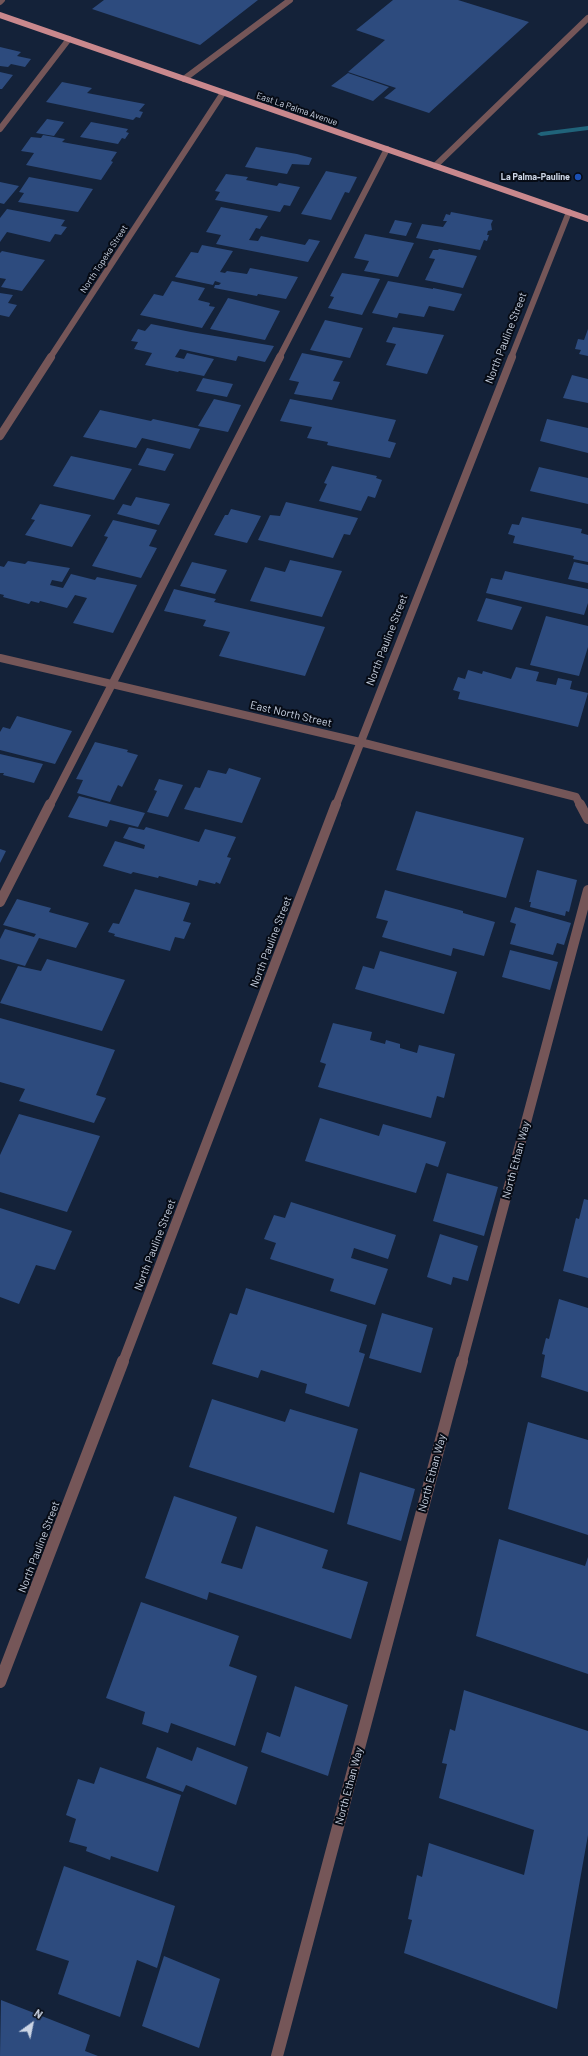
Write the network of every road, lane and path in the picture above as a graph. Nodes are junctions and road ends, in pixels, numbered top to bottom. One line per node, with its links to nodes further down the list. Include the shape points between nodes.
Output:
1 (290, 0): 5 (street)
2 (0, 15): 4 (main road, East La Palma Avenue)
3 (588, 18): 9 (street)
4 (69, 39): 5 (main road, East La Palma Avenue); 7 (street)
5 (184, 79): 6 (main road, East La Palma Avenue)
6 (224, 93): 8 (main road, East La Palma Avenue); 12 (street, North Topeka Street)
7 (0, 129)
8 (387, 149): 9 (main road, East La Palma Avenue); 14 (street)
9 (435, 166): 10 (main road, East La Palma Avenue)
10 (569, 212): 11 (main road, East La Palma Avenue); 15 (street, North Pauline Street)
11 (588, 219)
12 (0, 436)
13 (0, 658): 14 (street, East North Street)
14 (112, 685): 15 (street, East North Street); 18 (street)
15 (360, 742): 16 (street, East North Street, via 576,797); 19 (street, North Pauline Street)
16 (588, 819)
17 (588, 890): 20 (street, North Ethan Way)
18 (0, 902)
19 (0, 1682)
20 (277, 2056)

